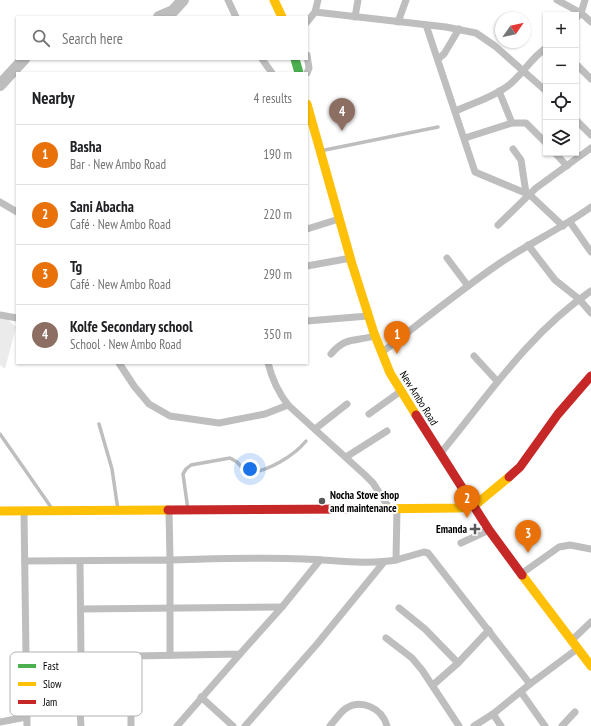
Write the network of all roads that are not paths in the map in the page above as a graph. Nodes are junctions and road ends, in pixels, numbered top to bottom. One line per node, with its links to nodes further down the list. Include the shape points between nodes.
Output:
1 (228, 0): 11 (street)
2 (274, 0): 12 (main road)
3 (318, 0): 8 (street)
4 (358, 0): 14 (street)
5 (406, 0): 16 (street)
6 (557, 0): 9 (street)
7 (585, 0): 10 (street)
8 (315, 12): 14 (street); 15 (street)
9 (574, 12)
10 (579, 13)
11 (236, 16)
12 (282, 16)
13 (579, 16): 17 (street)
14 (355, 17): 16 (street)
15 (308, 21)
16 (398, 22): 18 (street)
17 (591, 22)
18 (426, 25): 19 (street); 21 (street)
19 (459, 29): 21 (street, via 444,54); 26 (street, via 476,33 486,39)
20 (543, 50): 26 (street)
21 (438, 59): 34 (street)
22 (263, 60): 27 (street)
23 (295, 60): 28 (main road)
24 (308, 60): 29 (street)
25 (579, 67): 30 (street)
26 (523, 70): 31 (street); 32 (street)
27 (271, 72)
28 (299, 72)
29 (307, 72)
30 (591, 79)
31 (543, 88)
32 (499, 91): 34 (street); 35 (street)
33 (308, 108): 43 (main road, New Ambo Road)
34 (456, 111): 39 (street)
35 (512, 123): 39 (street); 40 (street, via 526,123)
36 (579, 123): 38 (street)
37 (438, 127): 43 (lane)
38 (591, 135)
39 (465, 138): 46 (street, via 475,172)
40 (543, 140)
41 (591, 148): 45 (street)
42 (513, 149): 46 (street, via 521,160)
43 (319, 152): 50 (main road, New Ambo Road)
44 (558, 156): 45 (street)
45 (567, 166): 46 (street)
46 (528, 194): 51 (street); 52 (street)
47 (0, 202): 49 (street)
48 (591, 207): 51 (street)
49 (16, 211)
50 (339, 219): 53 (street); 56 (main road, New Ambo Road)
51 (567, 224): 54 (street); 55 (street)
52 (498, 225)
53 (308, 229)
54 (528, 245): 59 (street); 61 (street, via 555,280)
55 (591, 252)
56 (351, 258): 58 (street); 64 (main road, New Ambo Road)
57 (447, 258): 59 (street)
58 (308, 266)
59 (468, 286): 68 (street)
60 (591, 291): 61 (street)
61 (579, 299): 62 (street); 74 (street, via 528,345)
62 (591, 313)
63 (0, 316): 65 (street)
64 (368, 316): 66 (street); 67 (main road, New Ambo Road)
65 (16, 318)
66 (308, 321)
67 (374, 336): 68 (main road, New Ambo Road); 69 (street, via 346,341)
68 (381, 353): 75 (main road, New Ambo Road)
69 (331, 354)
70 (474, 356): 74 (street)
71 (120, 364): 77 (street, via 149,404 170,416 219,423 265,414)
72 (268, 364): 77 (street, via 280,395)
73 (591, 376): 86 (main road, via 558,414 520,466)
74 (497, 380): 84 (street)
75 (400, 391): 78 (street); 84 (main road, New Ambo Road)
76 (347, 404): 80 (street)
77 (288, 405): 80 (street)
78 (369, 414)
79 (100, 424): 91 (lane, via 112,469)
80 (315, 429): 85 (street)
81 (387, 431): 85 (street)
82 (0, 434): 88 (lane)
83 (306, 441): 89 (lane, via 298,451 283,461 253,473 246,473 230,458 192,465 183,474)
84 (440, 454): 86 (main road, New Ambo Road)
85 (346, 457): 87 (street)
86 (474, 506): 87 (main road); 94 (main road, New Ambo Road)
87 (393, 509): 89 (main road); 99 (street)
88 (54, 510): 91 (main road); 93 (main road)
89 (188, 510): 92 (main road)
90 (0, 511): 93 (main road)
91 (118, 511): 92 (main road)
92 (169, 511): 97 (street)
93 (24, 512): 100 (street)
94 (488, 530): 95 (street); 103 (main road, New Ambo Road)
95 (461, 543)
96 (591, 549): 103 (street, via 570,545 559,547)
97 (170, 560): 98 (street); 101 (street); 104 (street)
98 (320, 560): 102 (street); 105 (street)
99 (396, 560): 102 (street); 109 (street, via 428,553)
100 (25, 561): 101 (street); 113 (street)
101 (80, 562): 107 (street)
102 (384, 562): 133 (street)
103 (521, 574): 111 (main road, New Ambo Road)
104 (170, 607): 105 (street); 107 (street); 116 (street)
105 (282, 607): 115 (street)
106 (399, 608): 118 (street)
107 (81, 609): 114 (street)
108 (591, 622): 111 (street)
109 (489, 630): 118 (street); 120 (street)
110 (386, 638): 121 (street, via 412,658)
111 (571, 641): 112 (main road, New Ambo Road)
112 (577, 649): 119 (main road, New Ambo Road); 120 (street)
113 (26, 652)
114 (81, 652)
115 (240, 654): 116 (street); 123 (street)
116 (170, 655): 117 (street)
117 (142, 656)
118 (458, 663): 121 (street)
119 (591, 666)
120 (530, 684): 122 (street)
121 (433, 685): 136 (street)
122 (521, 692): 125 (street); 139 (street)
123 (201, 698): 131 (street); 132 (street)
124 (575, 712): 140 (street)
125 (493, 714): 137 (street); 138 (street)
126 (26, 716): 128 (street); 129 (street)
127 (80, 716): 130 (street)
128 (0, 722)
129 (27, 726)
130 (81, 726)
131 (177, 726)
132 (233, 726)
133 (245, 726)
134 (330, 726): 135 (street, via 347,708 362,704 377,710)
135 (387, 726)
136 (459, 726)
137 (474, 726)
138 (501, 726)
139 (545, 726)
140 (562, 726)

